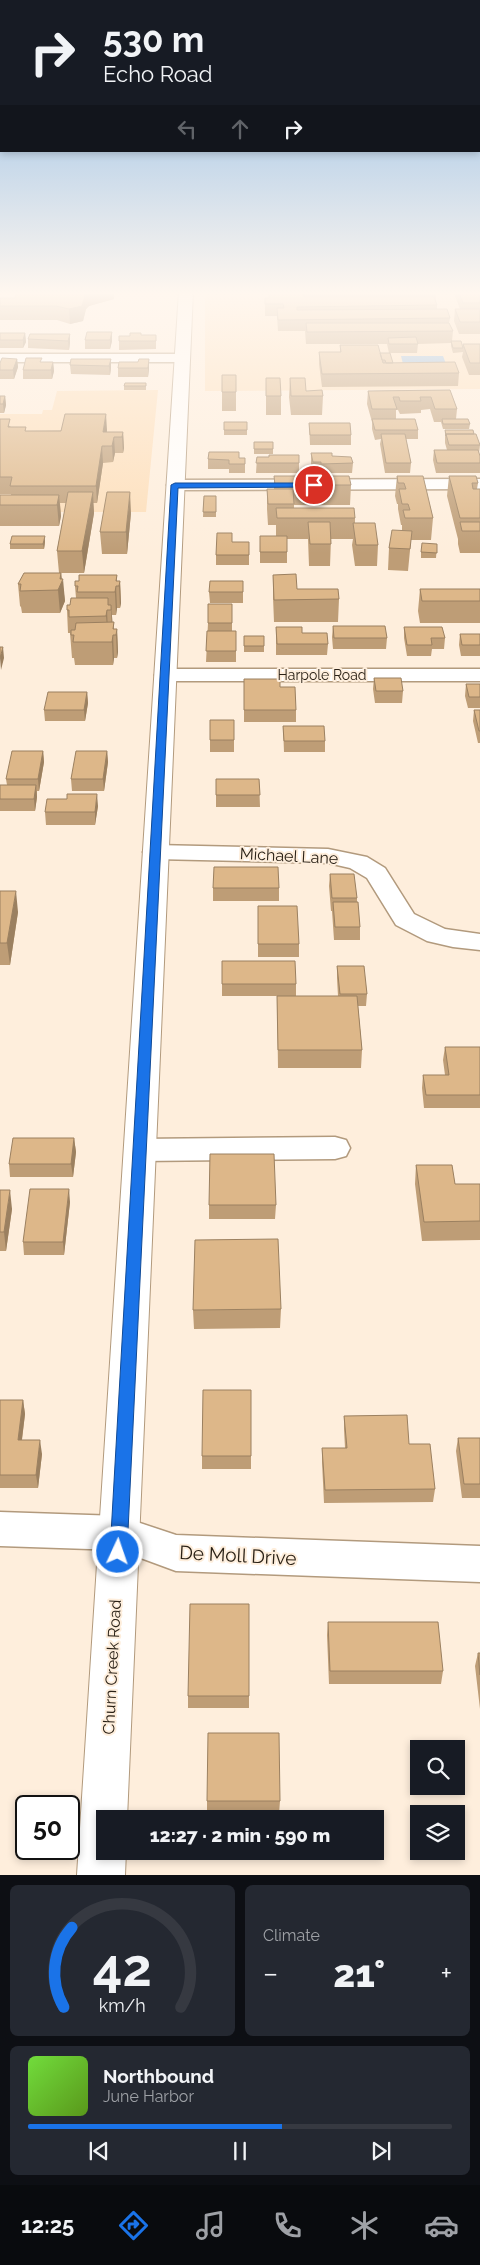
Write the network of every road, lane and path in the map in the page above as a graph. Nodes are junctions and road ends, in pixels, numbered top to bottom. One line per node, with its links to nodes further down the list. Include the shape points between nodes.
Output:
1 (181, 378): 3 (main road, Churn Creek Road)
2 (480, 484): 3 (street)
3 (175, 485): 5 (main road, Churn Creek Road)
4 (480, 674): 5 (street, Harpole Road)
5 (165, 675): 6 (main road, Churn Creek Road)
6 (155, 852): 7 (street, Michael Lane, via 328,856 358,862 376,873 405,918 436,935); 9 (main road, Churn Creek Road)
7 (480, 942)
8 (336, 1148): 9 (street)
9 (140, 1150): 11 (main road, Churn Creek Road)
10 (0, 1529): 11 (street, De Moll Drive)
11 (119, 1533): 12 (street, De Moll Drive, via 176,1554); 13 (main road, Churn Creek Road)
12 (480, 1564)
13 (101, 1875)

